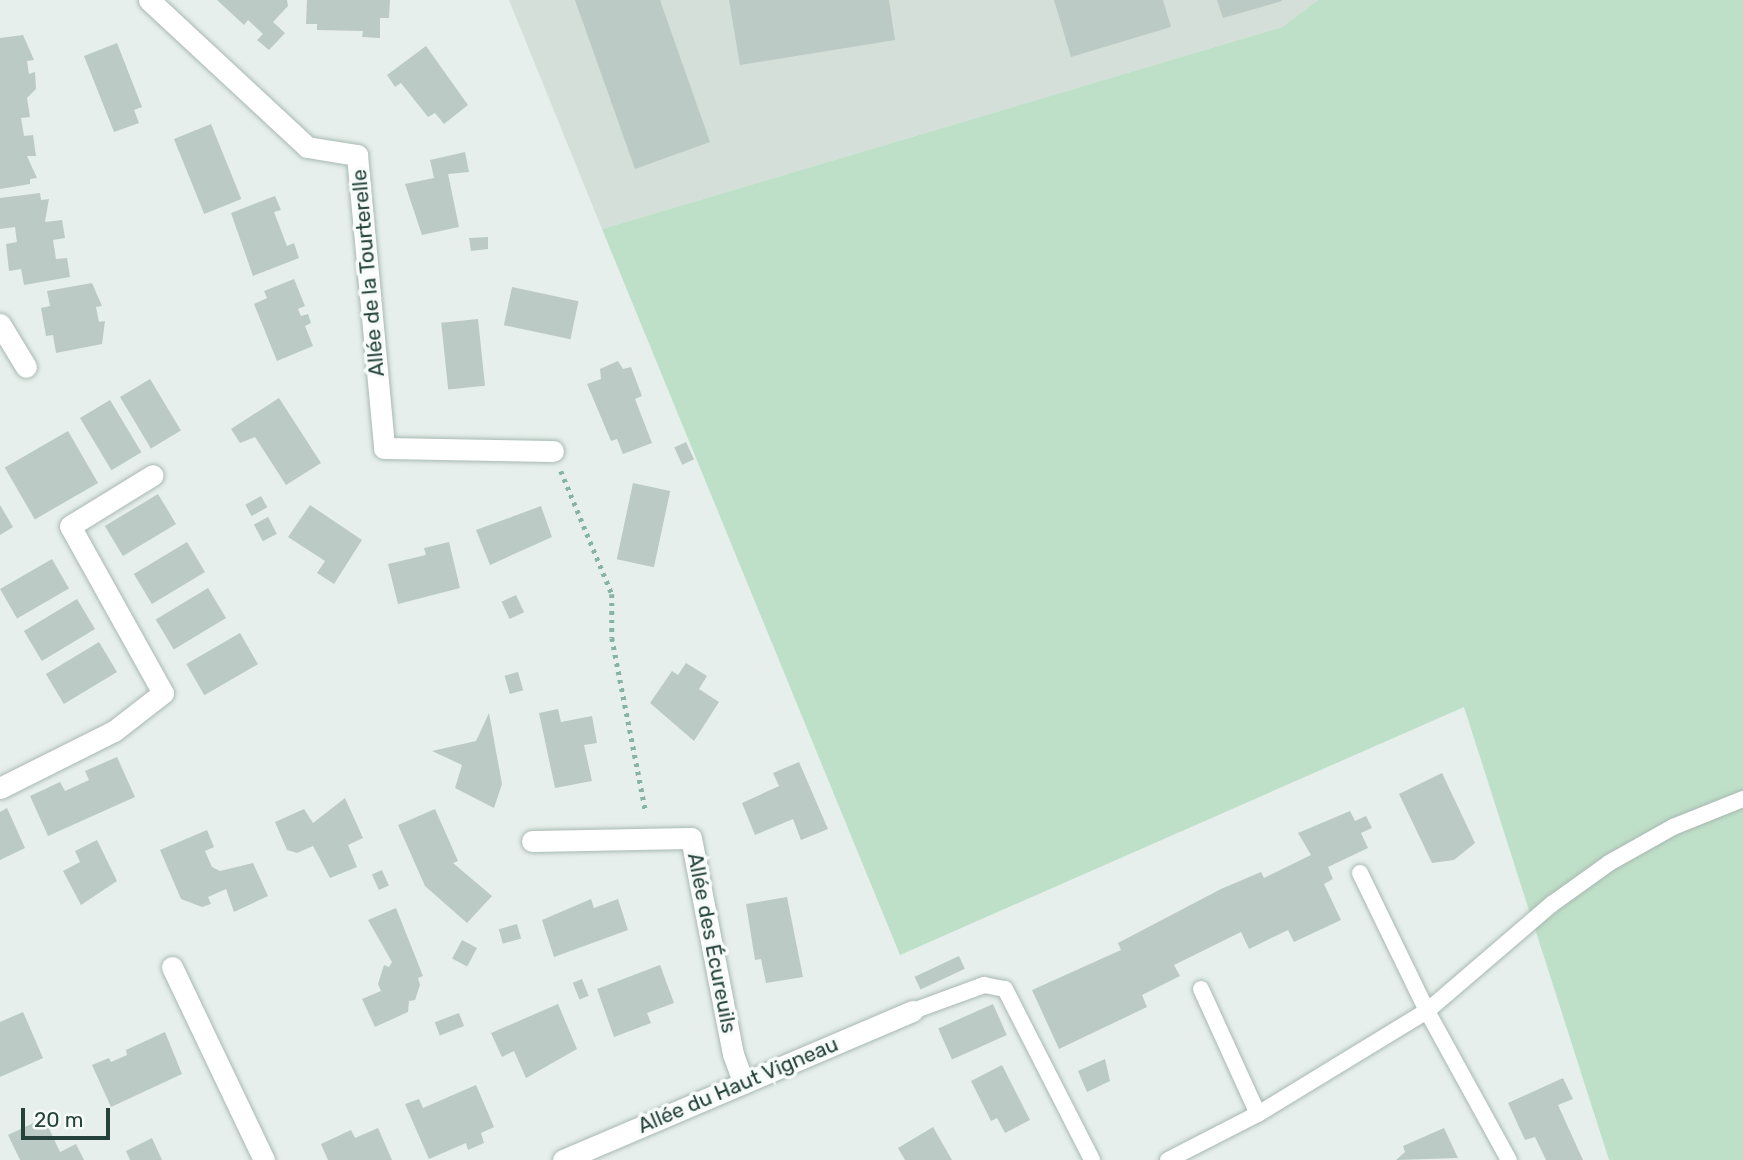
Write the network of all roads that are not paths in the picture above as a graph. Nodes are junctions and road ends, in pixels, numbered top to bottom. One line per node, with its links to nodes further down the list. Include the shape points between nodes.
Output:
1 (149, 0): 4 (street, Allée de la Tourterelle, via 307,147 357,155 384,447)
2 (0, 324): 3 (street)
3 (26, 368)
4 (553, 451)
5 (153, 475): 6 (street, via 70,526 163,693 114,731)
6 (0, 788)
7 (1743, 799): 13 (lane, via 1673,827 1609,863 1552,904)
8 (532, 841): 14 (street, Allée des Écureuils, via 691,838 733,1054)
9 (1360, 873): 13 (lane)
10 (172, 967): 16 (street)
11 (1200, 989): 15 (lane)
12 (913, 1011): 14 (street, Allée du Haut Vigneau); 18 (lane, via 984,985 1005,989)
13 (1427, 1011): 15 (lane); 20 (lane)
14 (743, 1081): 17 (street, Allée du Haut Vigneau)
15 (1258, 1114): 19 (lane)
16 (264, 1160)
17 (563, 1160)
18 (1091, 1160)
19 (1168, 1160)
20 (1509, 1160)

